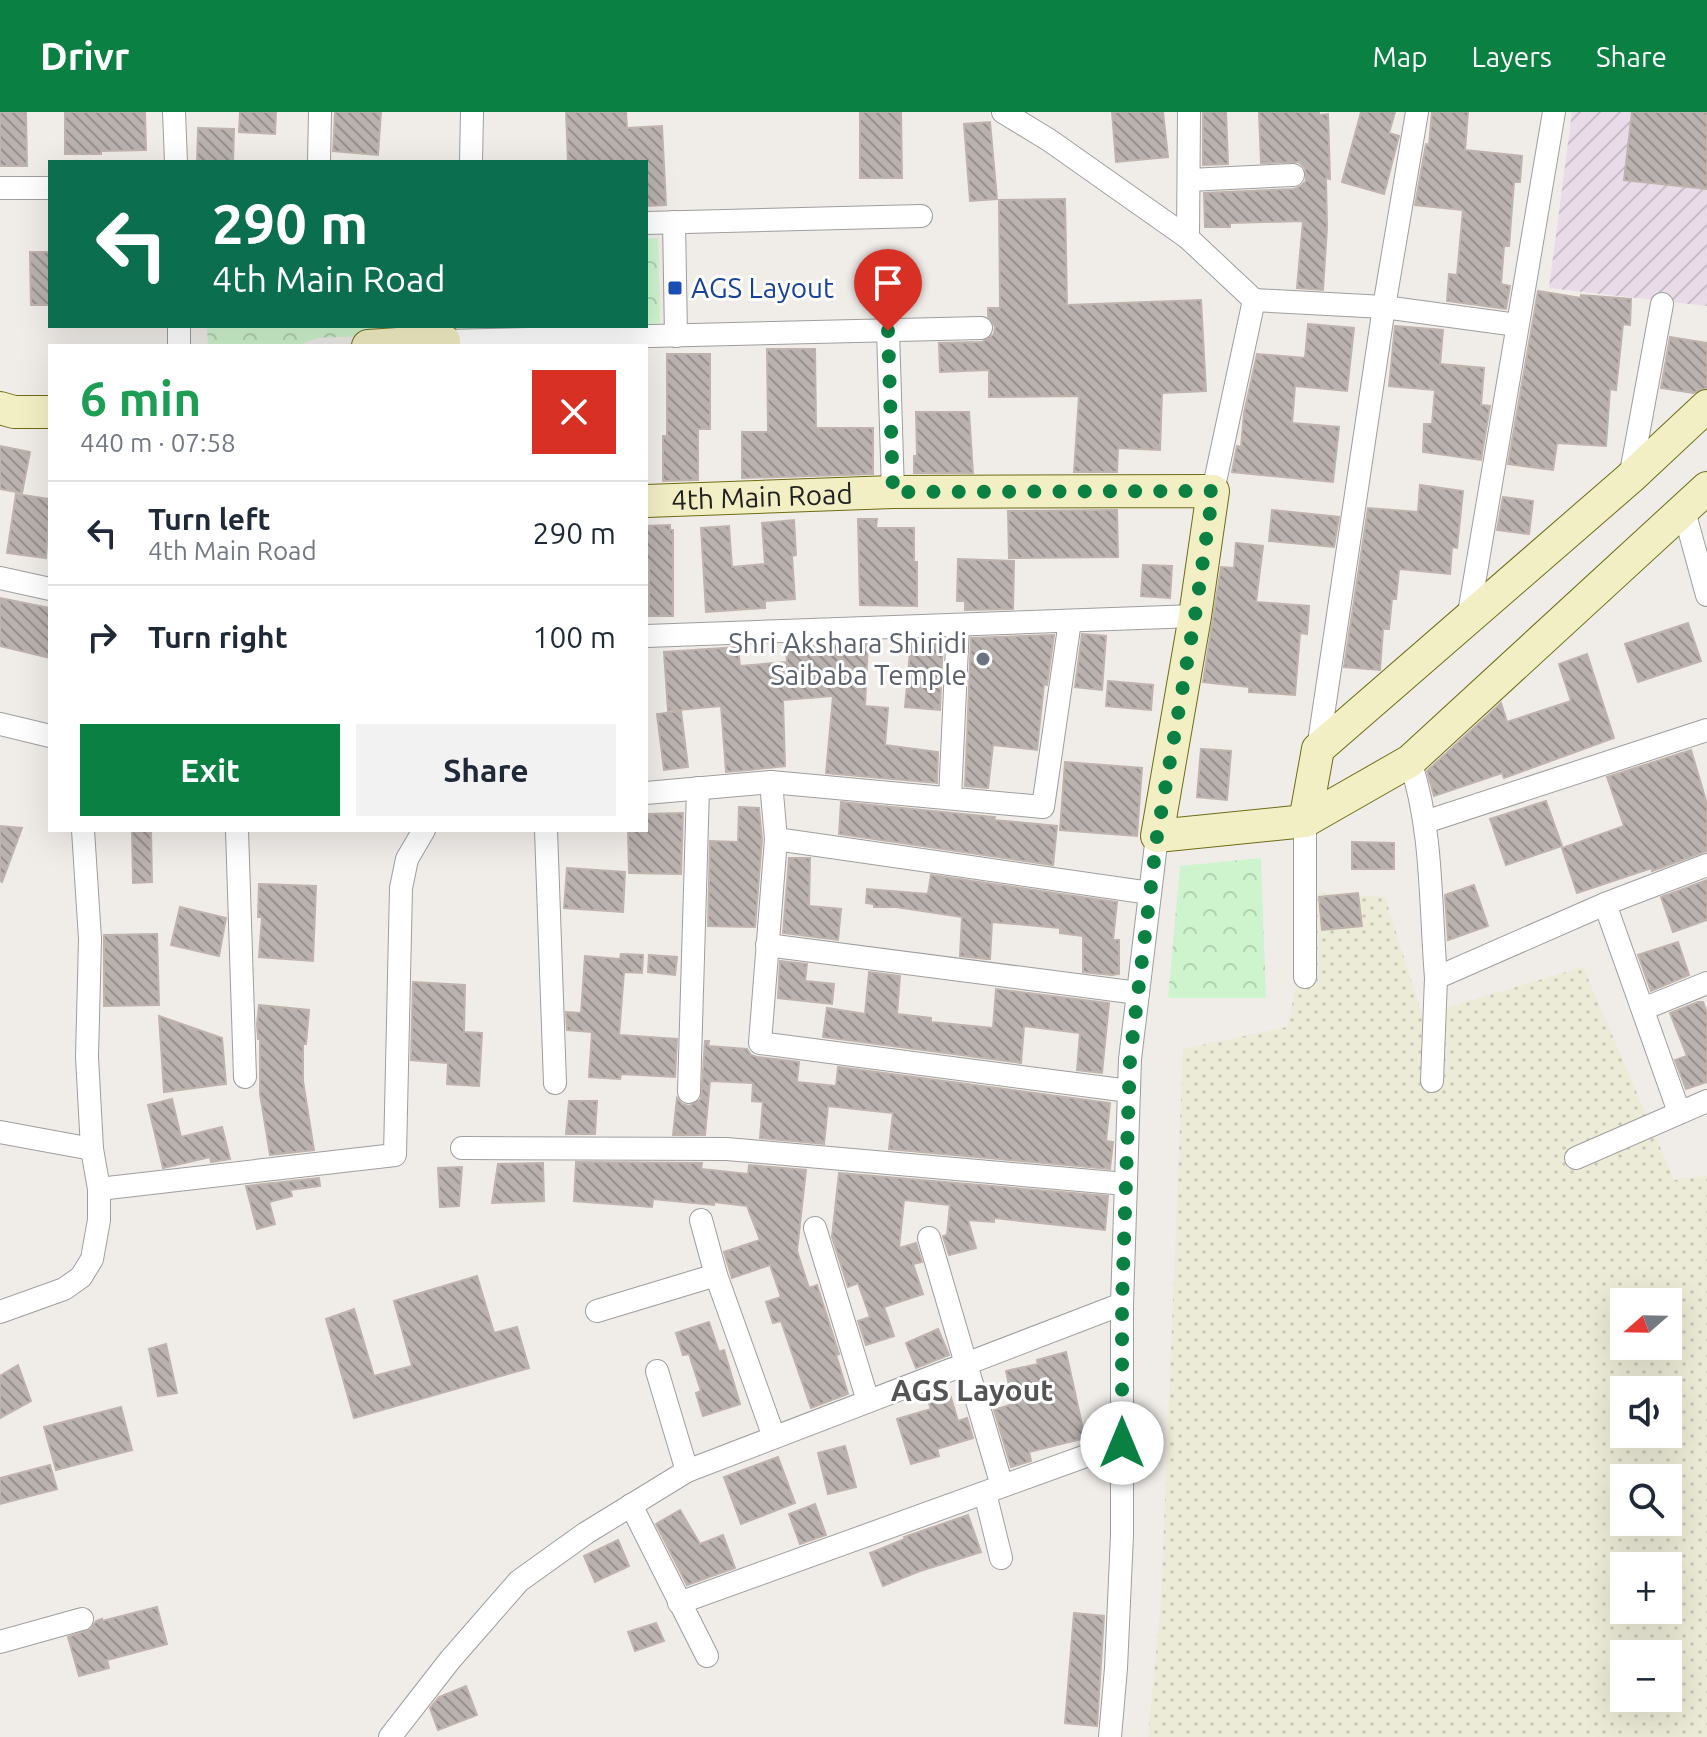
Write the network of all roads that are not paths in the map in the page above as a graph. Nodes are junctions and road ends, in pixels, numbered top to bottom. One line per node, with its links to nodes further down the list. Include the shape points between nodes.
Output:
1 (174, 112): 8 (street)
2 (320, 112): 9 (street)
3 (472, 112): 10 (street)
4 (1003, 112): 18 (street)
5 (1189, 112): 12 (street)
6 (1417, 112): 21 (street)
7 (1554, 112): 22 (street)
8 (176, 160)
9 (319, 160)
10 (471, 160)
11 (1293, 175): 12 (street)
12 (1189, 180): 18 (street)
13 (0, 188): 14 (street)
14 (48, 188)
15 (921, 216): 16 (street)
16 (674, 222): 17 (street); 25 (street)
17 (648, 223)
18 (1188, 238): 19 (street)
19 (1254, 300): 21 (street); 33 (street)
20 (1662, 304): 31 (street)
21 (1384, 307): 22 (street); 48 (street)
22 (1517, 325): 41 (street)
23 (981, 328): 24 (street)
24 (888, 331): 25 (street); 34 (street)
25 (676, 336): 26 (street)
26 (457, 338): 27 (street)
27 (390, 344)
28 (1707, 406): 31 (street)
29 (0, 408): 30 (street)
30 (48, 412)
31 (1630, 478): 41 (street)
32 (1707, 488): 36 (street)
33 (1213, 491): 34 (street, 4th Main Road); 40 (street)
34 (893, 492): 35 (street, 4th Main Road)
35 (648, 501)
36 (1684, 511): 39 (street); 49 (street)
37 (0, 578): 38 (street)
38 (48, 589)
39 (1707, 595)
40 (1195, 616): 42 (street); 60 (street)
41 (1468, 619): 48 (street)
42 (1070, 621): 43 (street); 53 (street, via 1043,807)
43 (958, 625): 44 (street); 53 (street)
44 (648, 636)
45 (0, 724): 47 (street)
46 (1707, 730): 55 (street)
47 (48, 736)
48 (1318, 749): 54 (street)
49 (1410, 761): 54 (street); 55 (street)
50 (771, 782): 51 (street); 53 (street); 61 (street)
51 (698, 788): 52 (street); 75 (street)
52 (648, 793)
53 (950, 798)
54 (1305, 821): 60 (street); 66 (street)
55 (1425, 822): 67 (street)
56 (83, 832): 80 (street)
57 (237, 832): 71 (street)
58 (423, 832): 83 (street, via 407,859 401,888 395,1155)
59 (546, 832): 73 (street)
60 (1157, 836): 63 (street)
61 (776, 839): 63 (street); 65 (street)
62 (1707, 865): 64 (street)
63 (1150, 893): 69 (street)
64 (1605, 904): 67 (street); 70 (street)
65 (767, 945): 69 (street); 74 (street, via 760,1043)
66 (1305, 977)
67 (1436, 978): 72 (street)
68 (1707, 983): 70 (street)
69 (1138, 993): 74 (street)
70 (1643, 1009): 77 (street)
71 (245, 1077)
72 (1432, 1081)
73 (555, 1083)
74 (1129, 1091): 82 (street)
75 (689, 1092)
76 (1707, 1101): 77 (street)
77 (1679, 1112): 81 (street)
78 (0, 1132): 80 (street)
79 (462, 1148): 82 (street, via 727,1149)
80 (92, 1149): 83 (street)
81 (1576, 1158)
82 (1126, 1184): 88 (street)
83 (99, 1189): 90 (street, via 92,1259 81,1277 64,1289)
84 (701, 1220): 87 (street)
85 (815, 1228): 93 (street)
86 (929, 1238): 91 (street)
87 (716, 1275): 89 (street); 94 (street)
88 (1122, 1304): 91 (street); 95 (street)
89 (597, 1311)
90 (0, 1312)
91 (964, 1364): 93 (street); 97 (street)
92 (657, 1371): 96 (street)
93 (868, 1401): 94 (street)
94 (774, 1437): 96 (street)
95 (1122, 1443): 97 (street); 105 (street)
96 (687, 1471): 98 (street)
97 (993, 1490): 99 (street); 100 (street)
98 (631, 1505): 100 (street); 104 (street, via 519,1581)
99 (1001, 1558)
100 (679, 1603): 103 (street)
101 (82, 1619): 102 (street)
102 (0, 1642)
103 (707, 1656)
104 (390, 1737)
105 (1110, 1737)

